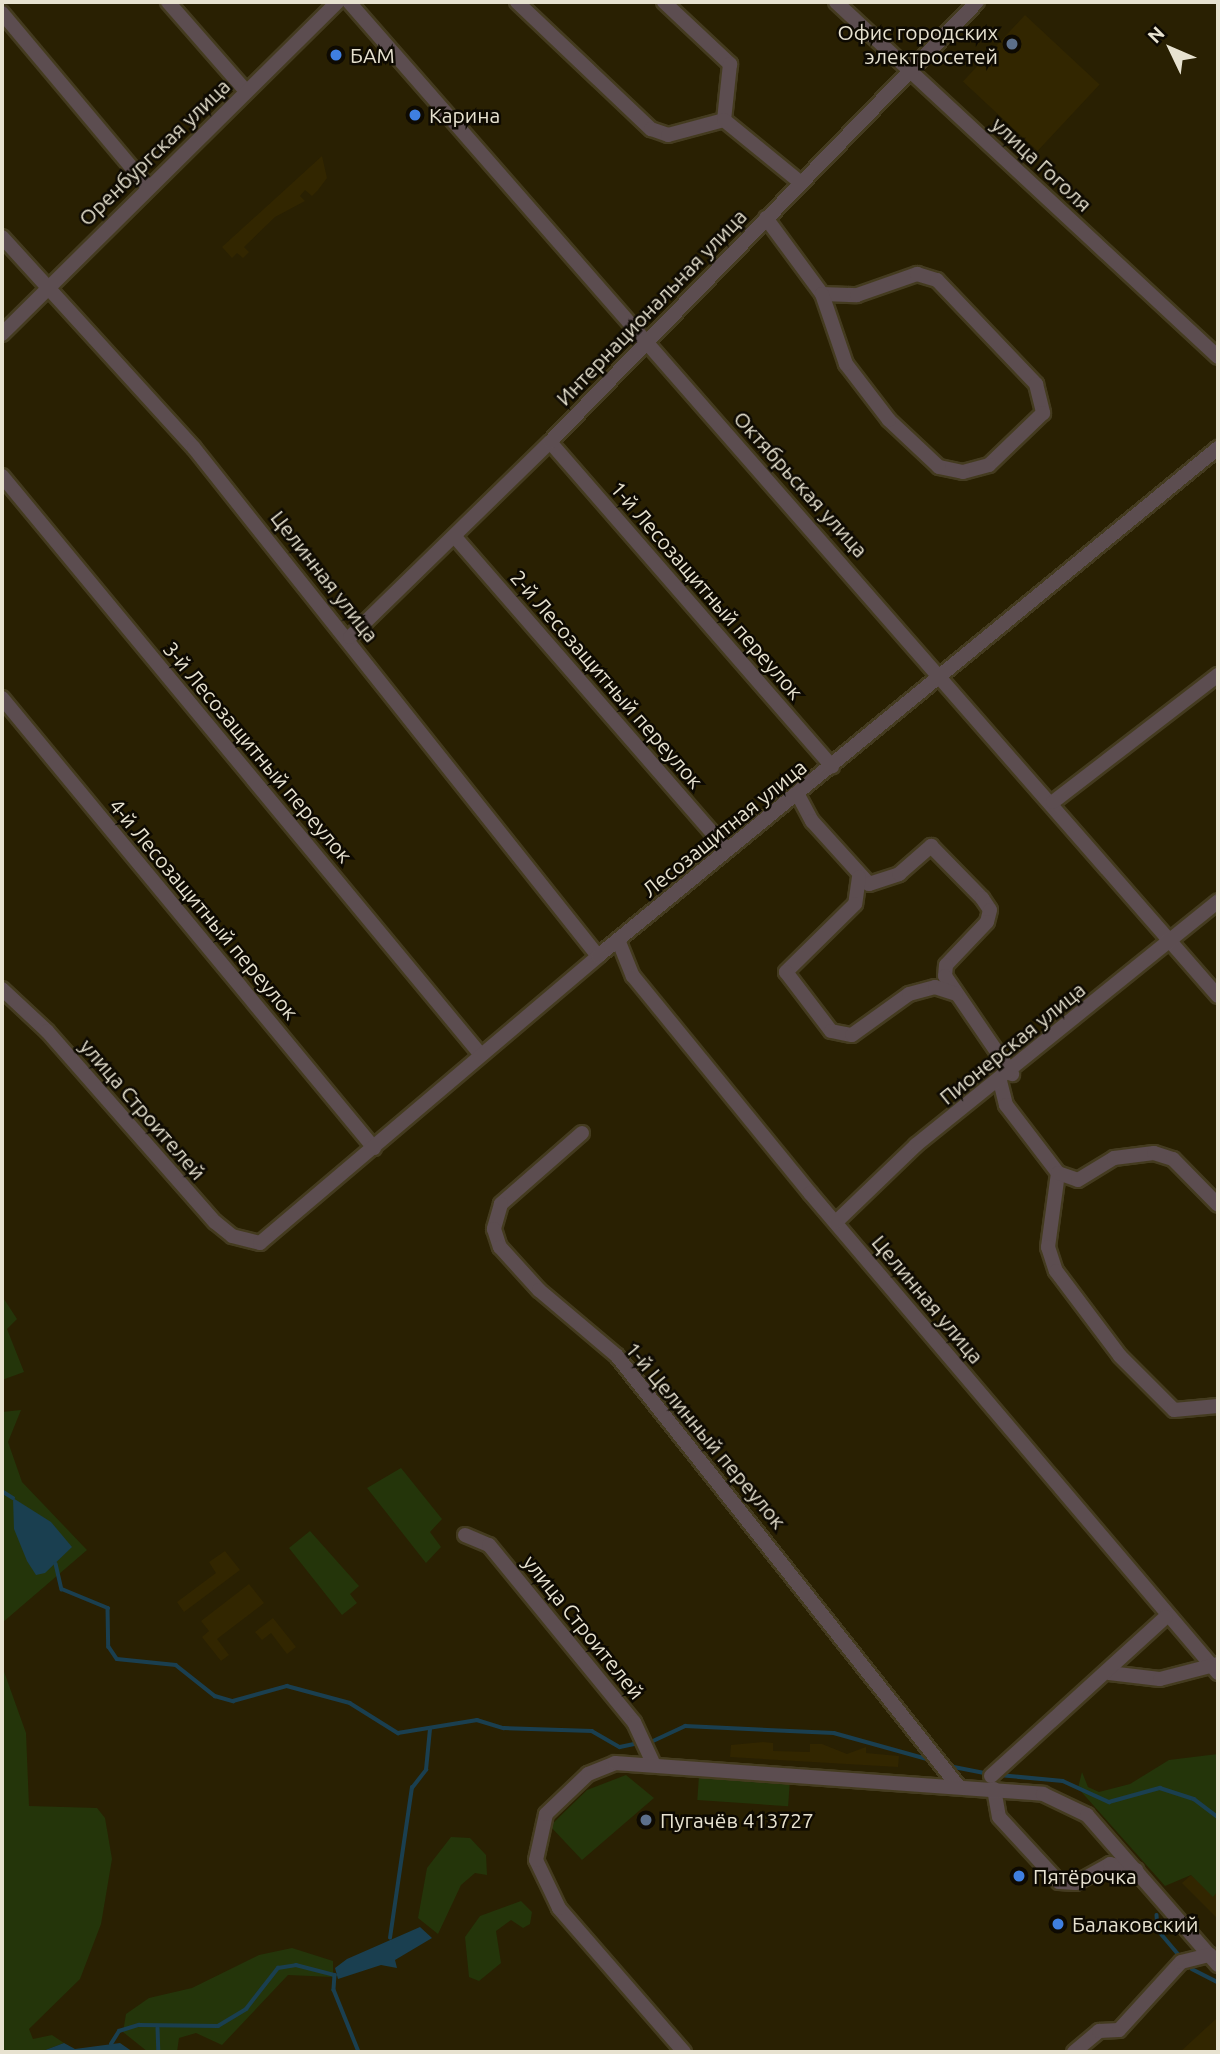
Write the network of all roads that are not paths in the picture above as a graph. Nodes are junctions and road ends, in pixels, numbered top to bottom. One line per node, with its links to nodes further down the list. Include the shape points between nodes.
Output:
1 (168, 2): 10 (street)
2 (337, 2): 10 (street, Оренбургская улица)
3 (349, 2): 19 (street, Октябрьская улица)
4 (517, 2): 11 (street, via 650,129 668,135)
5 (664, 2): 11 (street, via 730,64)
6 (836, 2): 9 (street, улица Гоголя)
7 (977, 2): 9 (street, Интернациональная улица)
8 (2, 13): 13 (street)
9 (911, 71): 12 (street, Интернациональная улица); 20 (street, улица Гоголя)
10 (246, 91): 13 (street, Оренбургская улица)
11 (724, 120): 12 (street)
12 (801, 183): 14 (street, Интернациональная улица)
13 (148, 187): 16 (street, Оренбургская улица)
14 (766, 218): 17 (street); 19 (street, Интернациональная улица)
15 (2, 237): 16 (street, Целинная улица)
16 (51, 287): 18 (street, Оренбургская улица); 25 (street, Целинная улица)
17 (822, 294): 17 (street, via 846,363 889,420 939,467 962,472 989,465 1043,413 1036,384 937,280 917,274 857,295)
18 (2, 334)
19 (648, 343): 21 (street, Интернациональная улица); 27 (street, Октябрьская улица)
20 (1218, 357)
21 (550, 442): 24 (street, Интернациональная улица); 29 (street, 1-й Лесозащитный переулок)
22 (1218, 448): 27 (street, Лесозащитная улица)
23 (2, 476): 41 (street, 3-й Лесозащитный переулок)
24 (455, 537): 25 (street, Интернациональная улица); 32 (street, 2-й Лесозащитный переулок)
25 (350, 637): 37 (street, Целинная улица)
26 (1218, 675): 31 (street)
27 (943, 676): 29 (street, Лесозащитная улица); 31 (street, Октябрьская улица)
28 (2, 698): 44 (street, 4-й Лесозащитный переулок)
29 (832, 766): 30 (street, Лесозащитная улица)
30 (797, 793): 32 (street, Лесозащитная улица); 33 (street)
31 (1053, 802): 35 (street, Октябрьская улица)
32 (726, 849): 36 (street, Лесозащитная улица)
33 (859, 877): 39 (street, via 880,884 931,846 982,898 990,911 987,922 946,965); 39 (street, via 855,904 786,972 831,1031 852,1035 909,994 934,987)
34 (1218, 901): 35 (street, Пионерская улица)
35 (1170, 940): 40 (street, Октябрьская улица); 42 (street, Пионерская улица)
36 (620, 942): 37 (street, Лесозащитная улица); 47 (street, Целинная улица, via 633,976)
37 (598, 956): 41 (street, Лесозащитная улица)
38 (2, 989): 48 (street, улица Строителей, via 47,1031 215,1222 232,1236)
39 (956, 994): 42 (street)
40 (1218, 996)
41 (481, 1055): 44 (street, Лесозащитная улица)
42 (1006, 1078): 45 (street, via 1006,1105); 47 (street, Пионерская улица, via 916,1145)
43 (582, 1133): 56 (street, 1-й Целинный переулок, via 501,1204 494,1229 500,1247 539,1290 617,1356)
44 (374, 1148): 48 (street, Лесозащитная улица)
45 (1058, 1173): 46 (street, via 1078,1180 1114,1158 1154,1153 1172,1158); 49 (street, via 1048,1247 1056,1271 1121,1356 1174,1410)
46 (1218, 1205)
47 (836, 1222): 51 (street, Целинная улица)
48 (260, 1243)
49 (1218, 1406)
50 (464, 1535): 54 (street, улица Строителей, via 489,1545 634,1722)
51 (1166, 1617): 52 (street, Целинная улица); 53 (street)
52 (1217, 1668): 53 (street, via 1160,1679)
53 (1109, 1673): 55 (street)
54 (653, 1763): 56 (street); 59 (street, via 615,1763 588,1774 547,1814 536,1860 559,1908)
55 (992, 1782): 56 (street); 57 (street, via 1067,1802 1087,1815); 57 (street, via 999,1817 1059,1882 1076,1883 1110,1864)
56 (958, 1786)
57 (1137, 1870): 58 (street)
58 (1214, 1960): 60 (street, via 1181,1962 1119,2029 1099,2031)
59 (684, 2052)
60 (1074, 2052)

